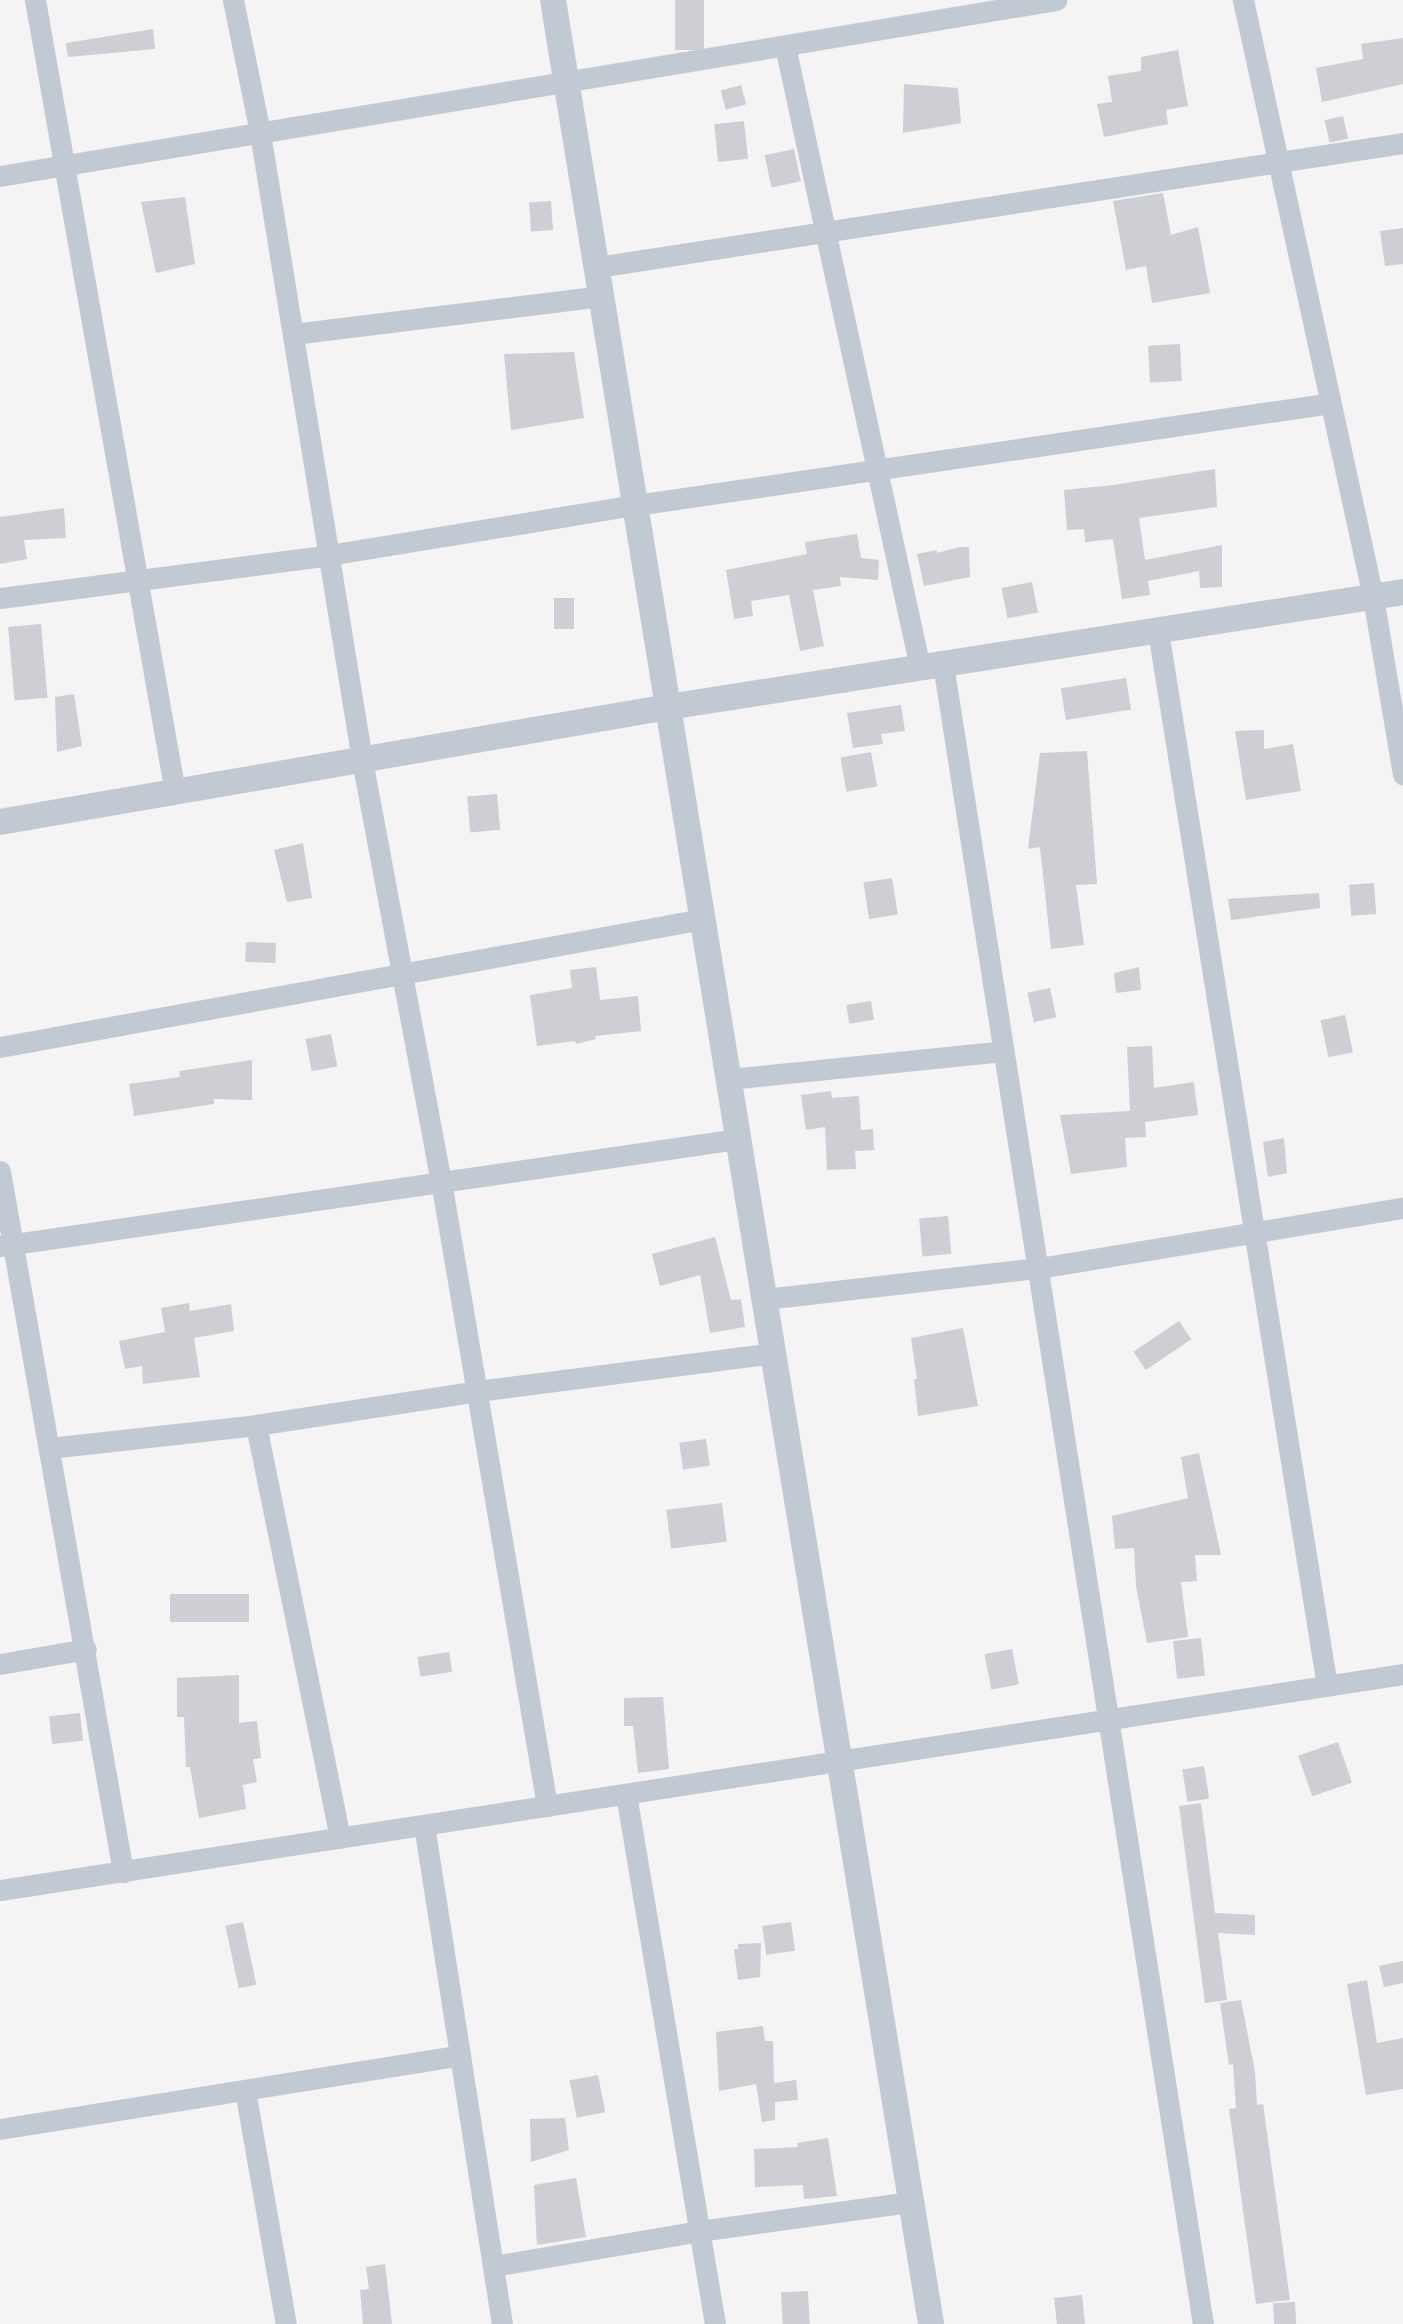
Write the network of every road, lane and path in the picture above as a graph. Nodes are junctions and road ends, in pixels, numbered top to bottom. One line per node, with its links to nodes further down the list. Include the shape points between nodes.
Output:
1 (34, 0): 11 (street)
2 (233, 0): 8 (street)
3 (553, 0): 7 (street)
4 (1056, 0): 6 (street)
5 (1243, 0): 10 (street)
6 (785, 46): 7 (street); 13 (street)
7 (566, 82): 8 (street); 14 (street)
8 (260, 133): 11 (street); 16 (street)
9 (1403, 143): 10 (street)
10 (1278, 161): 13 (street); 17 (street)
11 (64, 165): 12 (street); 21 (street)
12 (0, 176)
13 (825, 232): 14 (street); 18 (street)
14 (597, 267): 15 (street)
15 (601, 296): 16 (street); 19 (street)
16 (293, 334): 20 (street)
17 (1331, 403): 18 (street); 23 (street)
18 (876, 470): 19 (street); 26 (street)
19 (636, 505): 20 (street); 27 (street)
20 (329, 555): 21 (street); 28 (street)
21 (137, 580): 24 (street); 30 (street)
22 (1403, 592): 23 (street)
23 (1373, 597): 25 (street); 29 (street)
24 (0, 598)
25 (1158, 631): 26 (street); 41 (street)
26 (931, 666): 27 (street); 35 (street)
27 (668, 707): 28 (street); 32 (street)
28 (362, 760): 30 (street); 33 (street)
29 (1403, 774)
30 (175, 792): 31 (street)
31 (0, 822)
32 (703, 919): 33 (street); 36 (street)
33 (402, 974): 34 (street); 39 (street)
34 (0, 1047)
35 (1004, 1051): 36 (street); 43 (street)
36 (729, 1079): 37 (street)
37 (738, 1139): 39 (street); 44 (street)
38 (0, 1171): 42 (street)
39 (441, 1181): 42 (street); 46 (street)
40 (1403, 1208): 41 (street)
41 (1254, 1233): 43 (street); 52 (street)
42 (6, 1245): 48 (street)
43 (1039, 1268): 44 (street); 53 (street)
44 (765, 1299): 45 (street)
45 (774, 1353): 46 (street); 54 (street)
46 (477, 1391): 47 (street); 56 (street)
47 (256, 1425): 48 (street); 58 (street)
48 (49, 1448): 49 (street)
49 (86, 1649): 50 (street); 59 (street)
50 (0, 1664)
51 (1403, 1674): 52 (street)
52 (1327, 1686): 53 (street)
53 (1110, 1719): 54 (street); 71 (street)
54 (840, 1761): 55 (street); 64 (street)
55 (626, 1794): 56 (street); 65 (street)
56 (547, 1806): 57 (street)
57 (424, 1825): 58 (street); 61 (street)
58 (340, 1838): 59 (street)
59 (123, 1871): 60 (street)
60 (0, 1891)
61 (460, 2055): 62 (street); 66 (street)
62 (245, 2090): 63 (street); 68 (street)
63 (0, 2129)
64 (911, 2202): 65 (street); 70 (street)
65 (699, 2231): 66 (street); 69 (street)
66 (493, 2266): 67 (street)
67 (495, 2323)
68 (286, 2324)
69 (715, 2324)
70 (931, 2324)
71 (1203, 2324)

